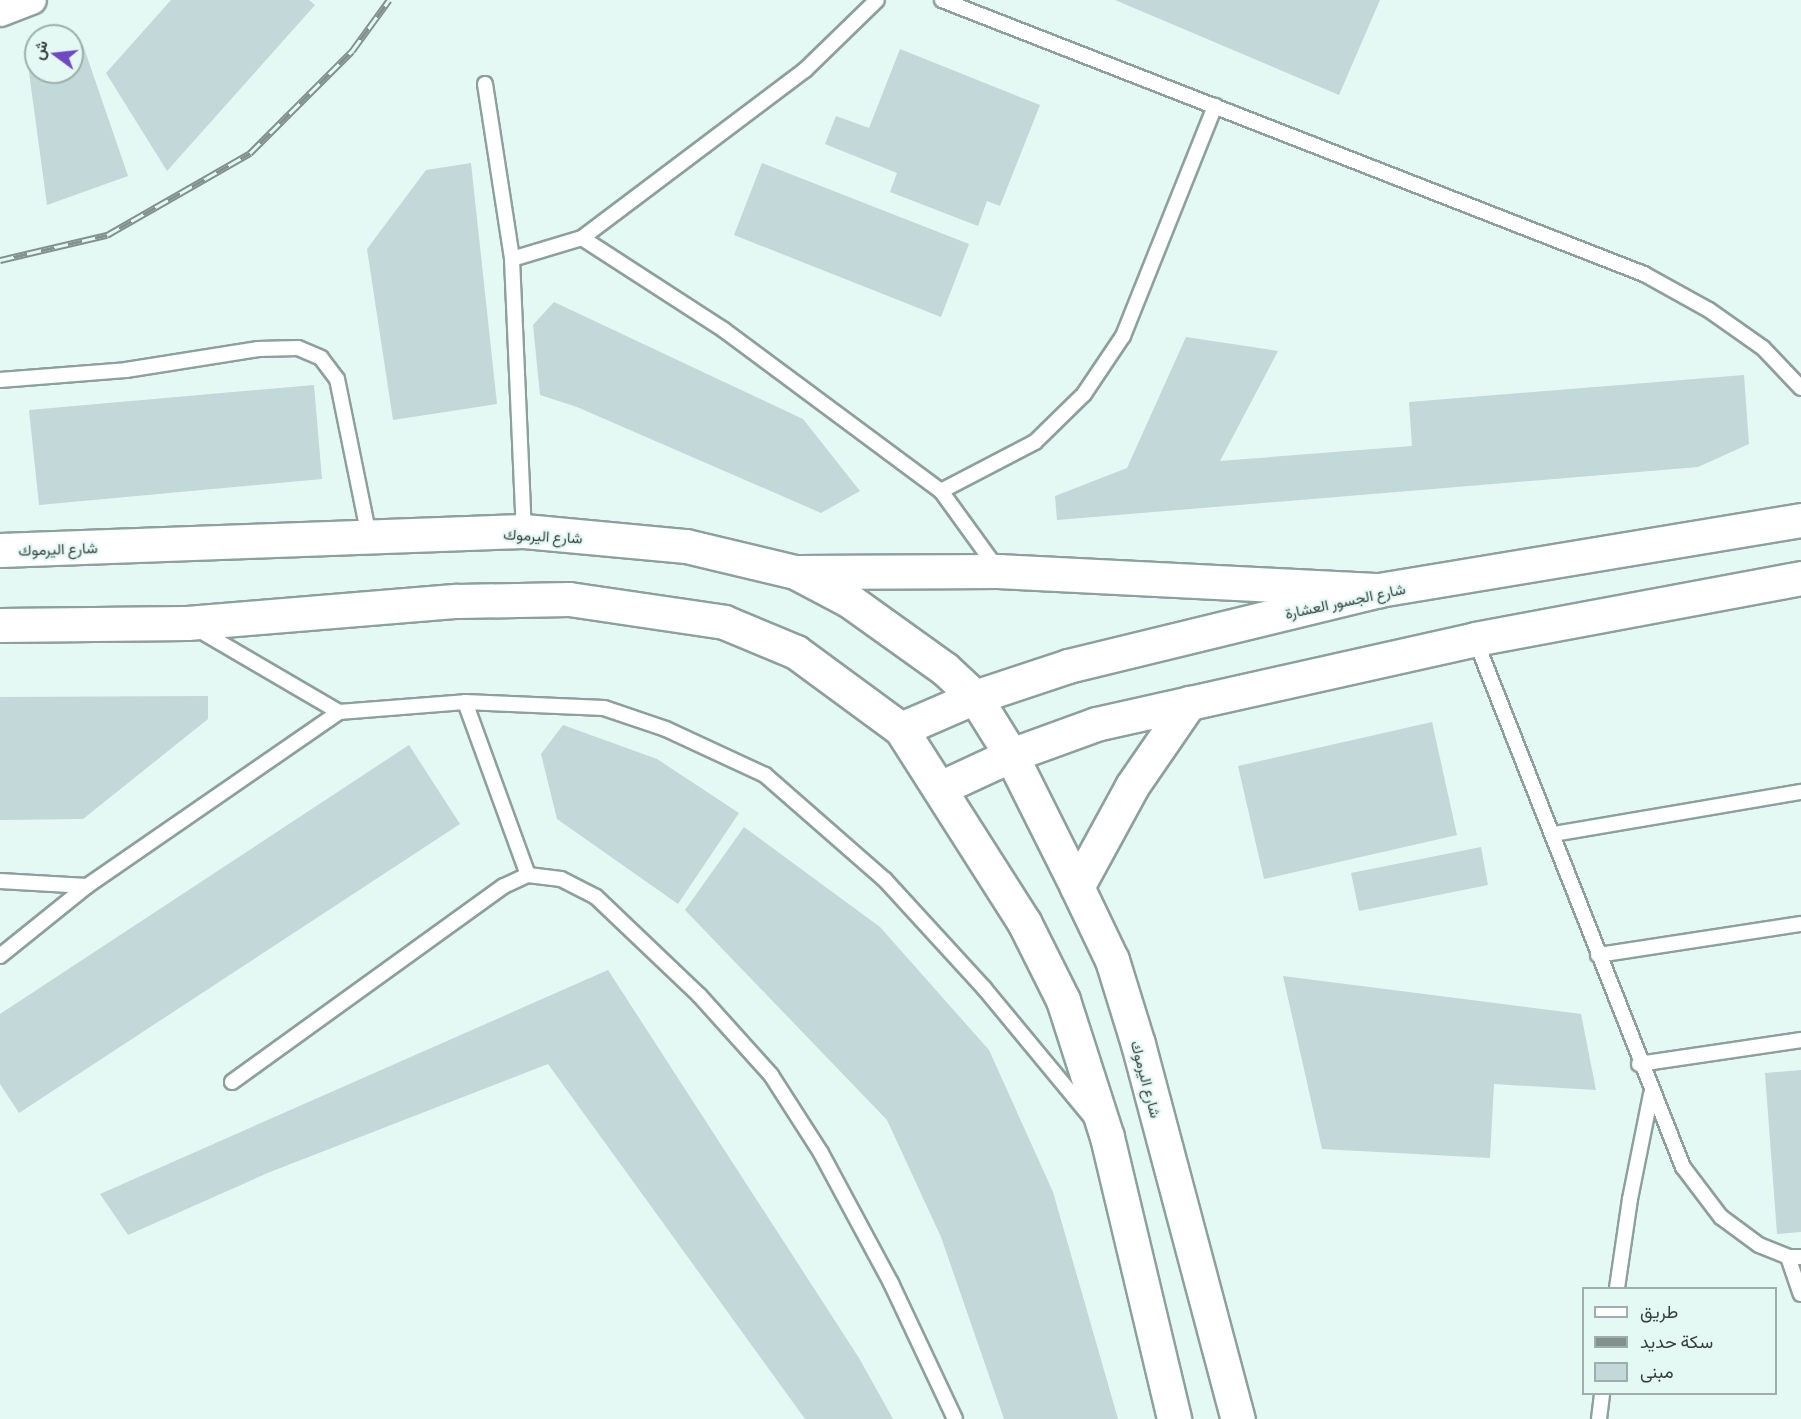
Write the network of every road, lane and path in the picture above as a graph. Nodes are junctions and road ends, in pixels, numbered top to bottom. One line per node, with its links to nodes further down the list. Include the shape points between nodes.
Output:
1 (32, 0): 4 (street)
2 (877, 0): 7 (lane, via 805,70)
3 (942, 0): 6 (lane)
4 (0, 12)
5 (485, 84): 8 (lane)
6 (1215, 106): 10 (lane, via 1644,274 1709,310 1763,348); 11 (lane, via 1123,336 1084,394 1035,442)
7 (582, 238): 8 (lane); 11 (lane, via 724,330)
8 (512, 259): 13 (lane)
9 (0, 380): 14 (lane, via 126,370 258,349 298,348 321,358 337,379)
10 (1801, 388)
11 (941, 491): 16 (lane)
12 (1801, 520): 19 (main road, شارع الجسور العشارة)
13 (524, 531): 14 (main road, شارع اليرموك); 17 (main road, شارع اليرموك, via 686,546)
14 (369, 536): 15 (main road, شارع اليرموك)
15 (0, 550)
16 (999, 571): 17 (main road); 19 (main road)
17 (795, 572): 23 (main road, شارع اليرموك, via 850,601 945,669)
18 (1801, 578): 22 (main road)
19 (1379, 590): 23 (main road, شارع الجسور العشارة, via 1142,646)
20 (187, 623): 21 (main road); 26 (lane); 27 (main road, via 457,601 568,599 649,609 724,622 796,652)
21 (0, 625)
22 (1475, 639): 25 (main road); 31 (lane)
23 (975, 697): 27 (main road, شارع الجسور العشارة); 28 (main road, شارع اليرموك)
24 (465, 702): 26 (lane); 32 (lane); 43 (lane, via 604,708 666,729 765,775 885,880 984,988)
25 (1189, 703): 28 (main road, via 1096,724); 35 (main road, via 1132,786)
26 (339, 712): 34 (lane)
27 (901, 729): 29 (main road)
28 (1011, 755): 29 (main road); 35 (main road, شارع اليرموك)
29 (940, 788): 43 (main road, via 1024,922 1063,1000)
30 (1801, 792): 31 (lane)
31 (1554, 834): 37 (lane)
32 (528, 875): 41 (lane, via 504,886); 48 (lane, via 561,879 596,897 699,995 771,1075 821,1153 891,1283)
33 (0, 881): 34 (lane)
34 (87, 886): 38 (lane)
35 (1077, 887): 50 (main road, شارع اليرموك, via 1112,960 1138,1044)
36 (1801, 924): 37 (lane)
37 (1598, 955): 40 (lane)
38 (0, 956)
39 (1801, 1040): 40 (lane)
40 (1640, 1064): 42 (lane)
41 (232, 1082)
42 (1651, 1094): 44 (lane, via 1683,1167 1721,1218 1759,1245); 45 (lane, via 1629,1199)
43 (1107, 1137): 49 (main road)
44 (1795, 1257): 46 (lane)
45 (1617, 1287)
46 (1801, 1294)
47 (1602, 1395): 51 (lane)
48 (955, 1419)
49 (1174, 1419)
50 (1238, 1419)
51 (1599, 1419)

